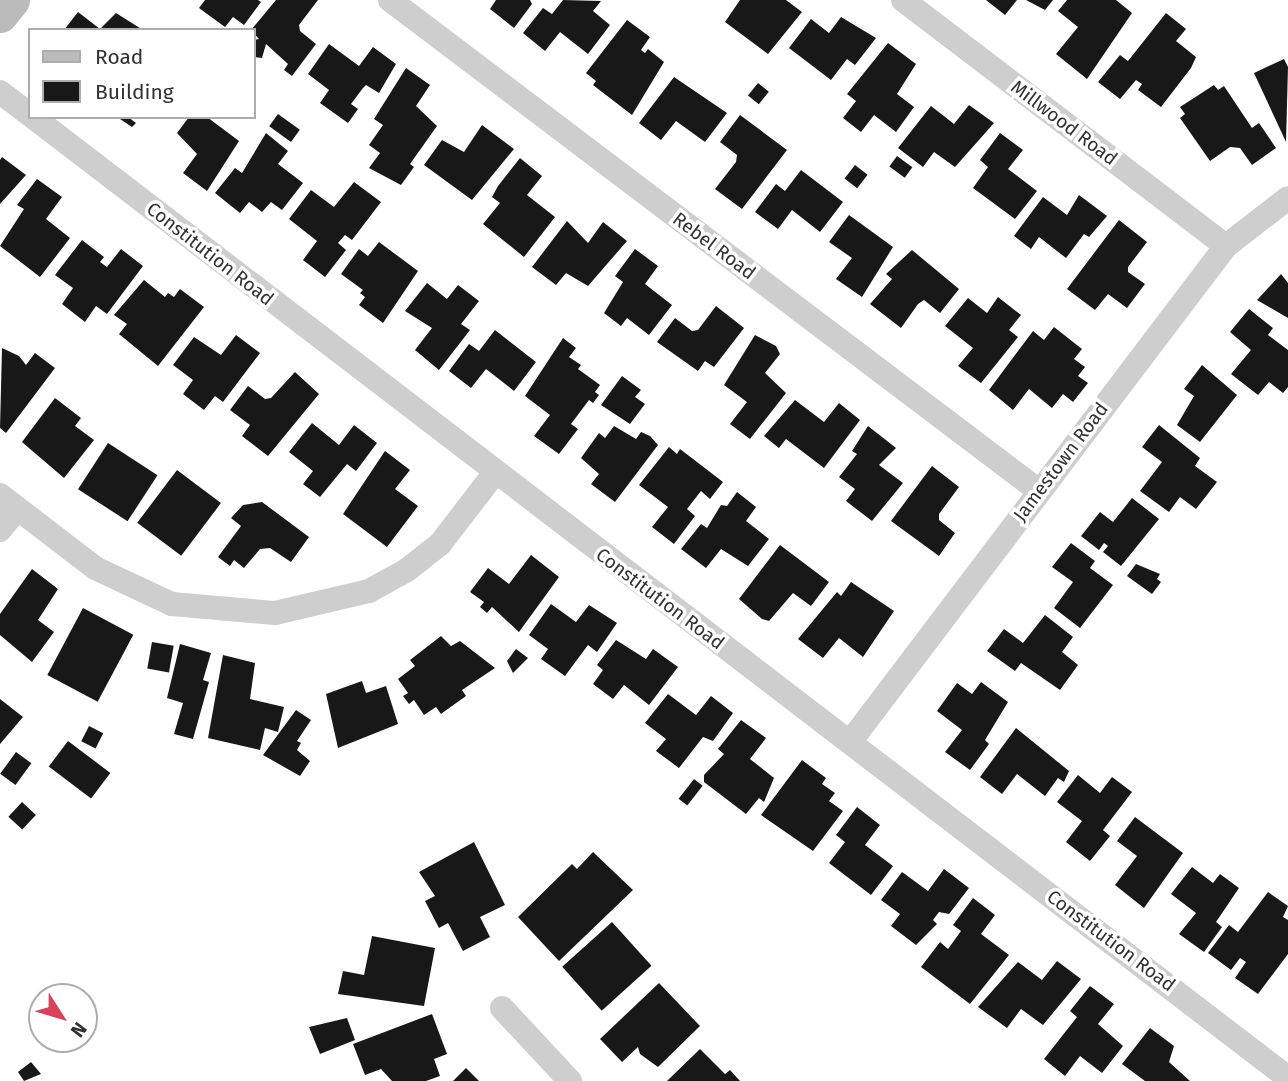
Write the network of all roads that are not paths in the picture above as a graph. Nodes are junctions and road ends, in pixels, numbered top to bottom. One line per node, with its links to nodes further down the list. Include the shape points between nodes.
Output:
1 (12, 0): 4 (street)
2 (390, 0): 11 (street, Rebel Road)
3 (903, 0): 9 (street, Millwood Road)
4 (0, 15)
5 (0, 92): 6 (street, Constitution Road)
6 (28, 114)
7 (35, 119): 10 (street, Constitution Road)
8 (1288, 198): 9 (street, Jamestown Road)
9 (1226, 246): 11 (street, Jamestown Road)
10 (494, 474): 12 (street, via 440,544 407,570 369,590 275,613 172,604 95,568); 14 (street, Constitution Road)
11 (1039, 491): 14 (street, Jamestown Road)
12 (8, 502): 13 (street)
13 (0, 530)
14 (850, 742): 16 (street, Constitution Road)
15 (502, 1008): 17 (street)
16 (1288, 1078)
17 (570, 1081)

